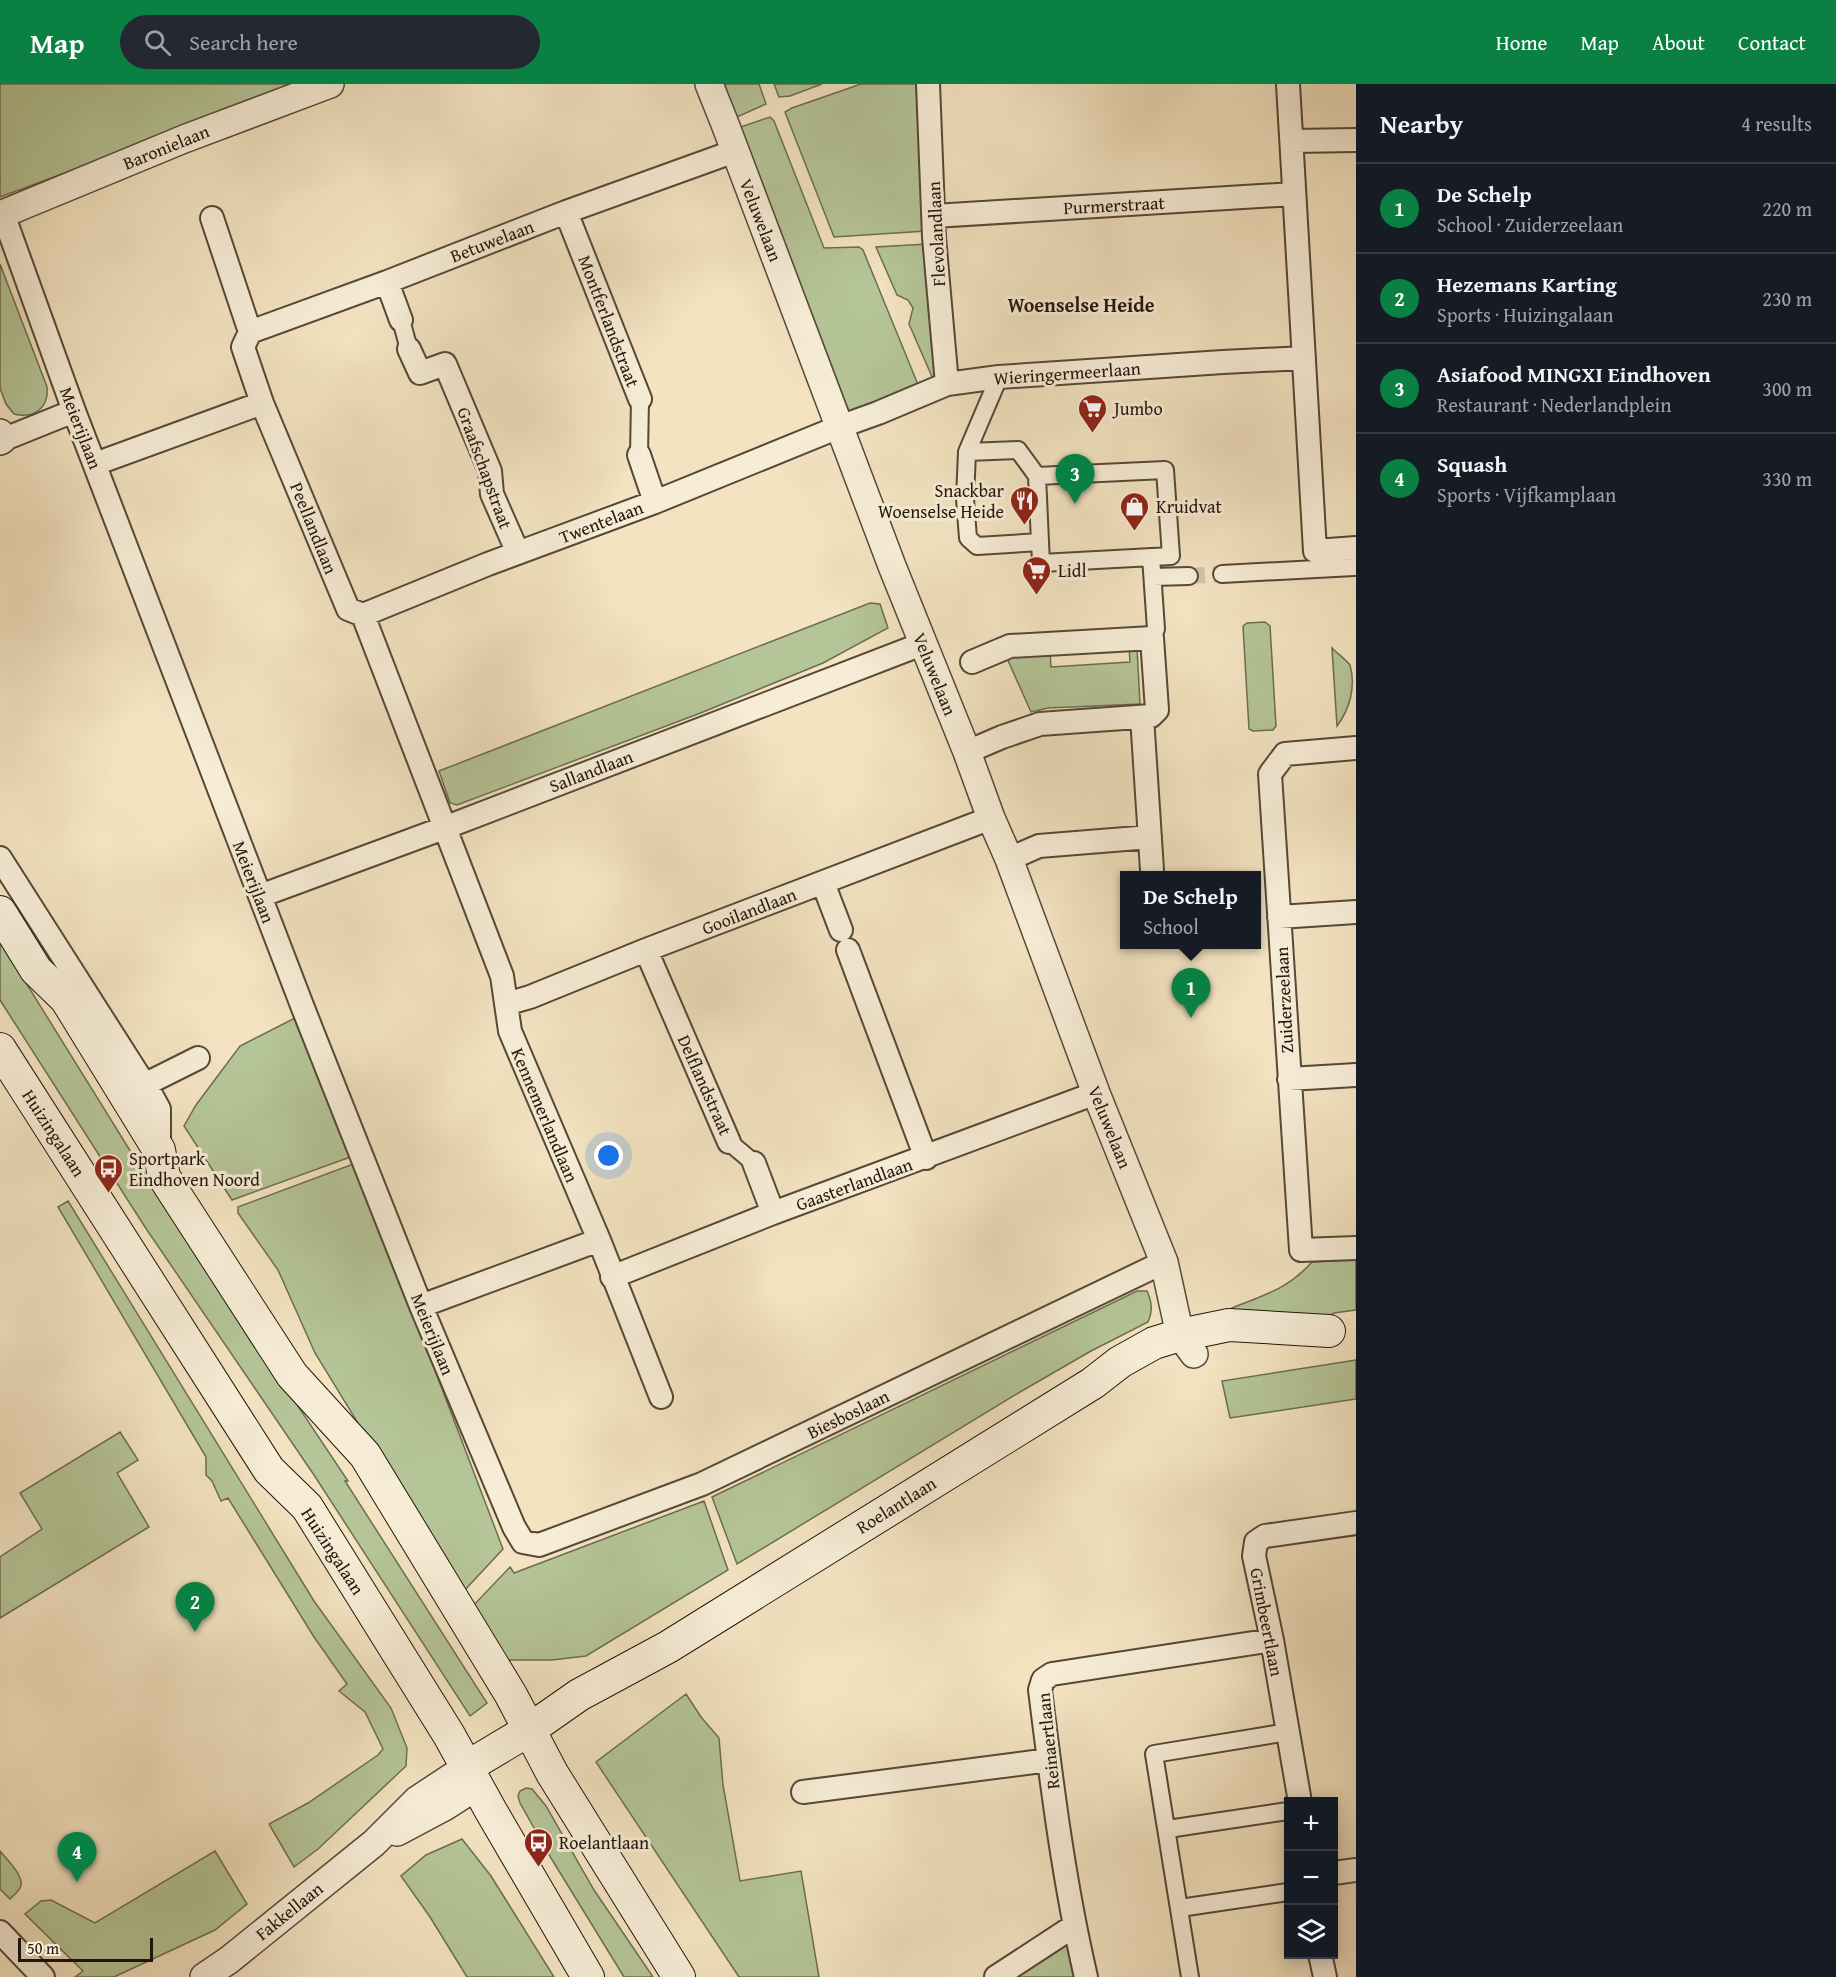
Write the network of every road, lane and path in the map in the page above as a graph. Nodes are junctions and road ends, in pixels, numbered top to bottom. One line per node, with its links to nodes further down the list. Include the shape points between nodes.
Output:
1 (330, 84): 10 (street, Baronielaan, via 184,139)
2 (709, 84): 7 (street, Veluwelaan)
3 (928, 84): 11 (street, Flevolandlaan)
4 (1288, 84): 6 (street)
5 (1356, 140): 6 (street)
6 (1292, 141): 8 (street)
7 (735, 151): 9 (street, Betuwelaan); 23 (street, Veluwelaan)
8 (1293, 194): 11 (street, Purmerstraat); 17 (street)
9 (566, 212): 13 (street, Betuwelaan); 20 (street, Montferlandstraat)
10 (2, 215): 22 (street, Meierijlaan)
11 (934, 216): 19 (street, Flevolandlaan)
12 (212, 218): 15 (street, Peellandlaan)
13 (387, 282): 14 (street, Graafschapstraat); 15 (street, Betuwelaan)
14 (401, 320): 16 (street, Graafschapstraat)
15 (250, 332): 21 (street, Peellandlaan, via 243,347)
16 (409, 350): 31 (street, Graafschapstraat, via 420,373 445,364 490,471 492,494)
17 (1304, 358): 18 (street, Wieringermeerlaan); 32 (street, via 1315,551)
18 (999, 377): 19 (street, Wieringermeerlaan); 25 (street)
19 (947, 384): 23 (street, Wieringermeerlaan)
20 (640, 399): 26 (street, Montferlandstraat)
21 (262, 403): 27 (street); 37 (street, Peellandlaan, via 348,609)
22 (74, 411): 24 (street); 27 (street, Meierijlaan)
23 (838, 427): 29 (street, Twentelaan); 39 (street, Veluwelaan)
24 (1, 438)
25 (968, 452): 28 (street, via 1018,450); 30 (street, via 968,538 977,546)
26 (639, 455): 29 (street, Montferlandstraat)
27 (95, 464): 51 (street, Meierijlaan)
28 (1037, 476): 30 (street); 33 (street, via 1165,470 1171,556)
29 (655, 502): 31 (street, Twentelaan)
30 (1040, 542): 33 (street, via 1041,562)
31 (518, 553): 37 (street, Twentelaan)
32 (1354, 554): 34 (street)
33 (1151, 557): 36 (street)
34 (1222, 574)
35 (1189, 576): 36 (street)
36 (1153, 577): 38 (street, via 1156,629)
37 (363, 615): 45 (street, Peellandlaan)
38 (1152, 638): 40 (street, via 1010,646); 41 (street, via 1156,710 1151,716)
39 (922, 644): 43 (street, Veluwelaan); 45 (street, Sallandlaan)
40 (972, 662)
41 (1142, 717): 43 (street, via 1040,724); 46 (street)
42 (1356, 748): 54 (street, Zuiderzeelaan, via 1285,754 1270,774)
43 (967, 752): 44 (street, Veluwelaan)
44 (991, 819): 48 (street, Veluwelaan); 50 (street, Gooilandlaan)
45 (444, 828): 51 (street, Sallandlaan); 56 (street, Kennemerlandlaan, via 502,976)
46 (1150, 837): 48 (street, via 1039,846); 49 (street)
47 (0, 858): 61 (street)
48 (1009, 859): 62 (street, Veluwelaan)
49 (1152, 870)
50 (823, 883): 55 (street, Gooilandlaan); 65 (street)
51 (260, 896): 72 (street, Meierijlaan, via 295,1011)
52 (0, 912): 64 (main road, via 36,970 66,999)
53 (1356, 912): 54 (street)
54 (1279, 917): 60 (street, Zuiderzeelaan)
55 (646, 950): 56 (street, Gooilandlaan, via 530,998); 63 (street, Delflandstraat)
56 (506, 1004): 68 (street, Kennemerlandlaan, via 510,1031)
57 (0, 1049): 82 (main road, Huizingalaan, via 269,1470 306,1507)
58 (198, 1058): 61 (street)
59 (1356, 1075): 60 (street)
60 (1289, 1079): 69 (street, Zuiderzeelaan, via 1301,1250)
61 (144, 1085): 64 (street, via 159,1109)
62 (1096, 1093): 65 (street, Gaasterlandlaan); 70 (street, Veluwelaan)
63 (729, 1142): 66 (street, Delflandstraat)
64 (159, 1150): 80 (main road, via 164,1177 292,1375 365,1455)
65 (926, 1158): 67 (street, Gaasterlandlaan)
66 (754, 1163): 67 (street, Delflandstraat)
67 (773, 1213): 71 (street, Gaasterlandlaan)
68 (599, 1240): 71 (street, Kennemerlandlaan); 72 (street)
69 (1356, 1248)
70 (1164, 1262): 74 (street, Veluwelaan, via 1191,1306); 77 (street, Biesboslaan, via 702,1484 538,1545)
71 (612, 1277): 75 (street, Kennemerlandlaan)
72 (421, 1306): 77 (street, Meierijlaan, via 514,1527)
73 (1343, 1329): 74 (main road, Roelantlaan, via 1281,1341)
74 (1191, 1340): 80 (main road, Roelantlaan, via 1160,1362 1093,1383 668,1647 579,1695)
75 (661, 1397)
76 (1356, 1523): 78 (street, Grimbeertlaan, via 1265,1536 1256,1542 1254,1556)
77 (524, 1542)
78 (1272, 1640): 79 (street, Grimbeertlaan); 81 (street, Reinaertlaan, via 1053,1674 1043,1680 1040,1690)
79 (1287, 1732): 84 (street, Grimbeertlaan); 86 (street, via 1154,1754)
80 (534, 1737): 82 (main road, Roelantlaan); 98 (main road, via 552,1773)
81 (1049, 1760): 83 (street); 91 (street, Reinaertlaan)
82 (472, 1776): 94 (street, Fakkellaan, via 417,1800 374,1844); 97 (main road, Huizingalaan)
83 (803, 1792)
84 (1299, 1797)
85 (1284, 1812): 86 (street)
86 (1168, 1829): 90 (street)
87 (1356, 1870): 88 (street)
88 (1338, 1872)
89 (1284, 1894): 90 (street)
90 (1180, 1908): 101 (street)
91 (1074, 1926): 99 (street); 100 (street, Reinaertlaan)
92 (0, 1932): 95 (street)
93 (1321, 1959): 102 (street)
94 (234, 1969): 96 (street, Fakkellaan)
95 (43, 1977)
96 (204, 1977)
97 (588, 1977)
98 (679, 1977)
99 (996, 1977)
100 (1086, 1977)
101 (1190, 1977)
102 (1324, 1977)

